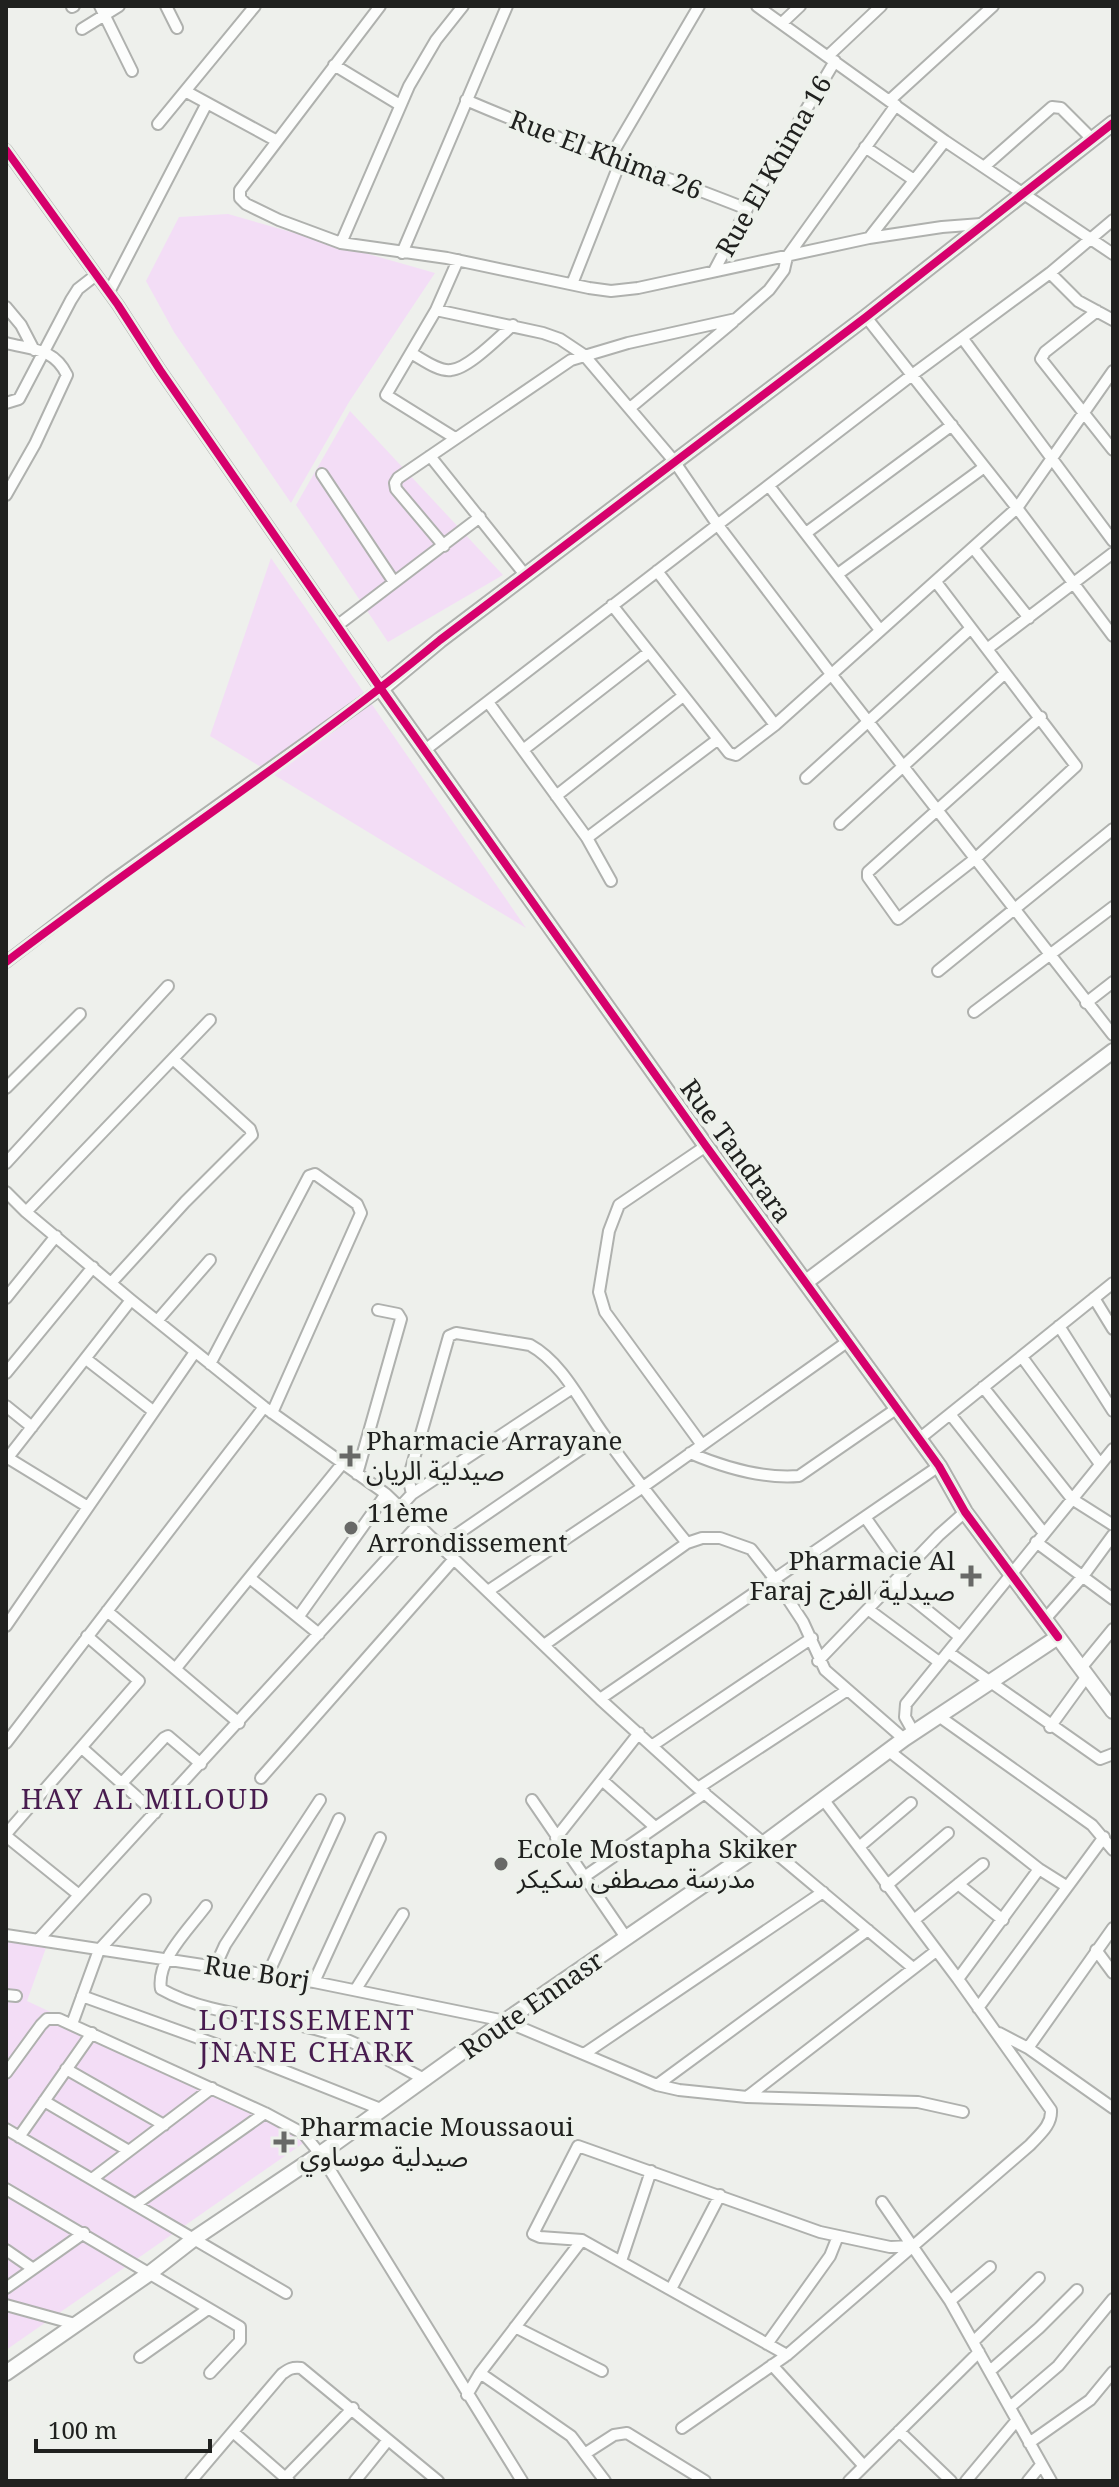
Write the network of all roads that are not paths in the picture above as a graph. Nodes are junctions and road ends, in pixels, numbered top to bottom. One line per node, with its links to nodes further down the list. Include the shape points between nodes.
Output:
1 (119, 6): 12 (street)
2 (166, 6): 14 (street)
3 (255, 6): 19 (street)
4 (380, 6): 17 (street)
5 (463, 6): 23 (street, via 421,63)
6 (507, 6): 20 (street)
7 (699, 6): 31 (street)
8 (757, 6): 13 (street)
9 (800, 6): 13 (street)
10 (881, 6): 16 (street, Rue El Khima 16)
11 (993, 6): 21 (street)
12 (102, 11): 15 (street); 18 (street)
13 (782, 23): 16 (street)
14 (177, 28)
15 (82, 29)
16 (831, 58): 21 (street); 35 (street, Rue El Khima 16)
17 (334, 65): 23 (street); 27 (street)
18 (132, 71)
19 (185, 91): 22 (street); 25 (street)
20 (466, 100): 31 (street, Rue El Khima 26); 41 (street)
21 (893, 102): 28 (street); 29 (street)
22 (207, 103): 27 (street); 49 (street)
23 (400, 105): 40 (street)
24 (1113, 123): 26 (street)
25 (158, 124)
26 (1092, 139): 32 (street, via 1061,108 1052,107); 34 (street)
27 (277, 141): 40 (street, via 240,190 240,198 279,220)
28 (945, 141): 32 (street); 33 (street)
29 (865, 147): 33 (street); 43 (street)
30 (6, 150): 47 (street)
31 (616, 158): 35 (street, Rue El Khima 26); 48 (street)
32 (985, 166): 34 (street)
33 (914, 180): 38 (street)
34 (1022, 192): 37 (street); 39 (street)
35 (747, 209): 45 (street, Rue El Khima 16)
36 (1113, 220): 39 (street)
37 (981, 224): 38 (street); 53 (street)
38 (869, 238): 43 (street)
39 (1090, 238): 42 (street); 46 (street)
40 (341, 243): 41 (street)
41 (402, 253): 44 (street)
42 (1113, 254)
43 (787, 257): 45 (street); 54 (street, via 769,290)
44 (458, 260): 48 (street); 51 (street)
45 (714, 271): 48 (street, via 622,291)
46 (1050, 273): 52 (street, via 1078,301); 57 (street)
47 (96, 275): 49 (street); 59 (street, via 78,289)
48 (572, 284)
49 (109, 292): 93 (street)
50 (6, 307): 59 (street)
51 (436, 310): 56 (street); 60 (street)
52 (1097, 311): 55 (street); 66 (street, via 1041,358)
53 (866, 317): 63 (street); 72 (street)
54 (736, 319): 61 (street); 65 (street)
55 (1113, 320)
56 (513, 325): 60 (street, via 453,370); 61 (street, via 560,339)
57 (963, 339): 63 (street); 71 (street)
58 (6, 343): 59 (street)
59 (39, 350): 64 (street, via 19,399); 76 (street, via 58,359 67,375)
60 (411, 353): 68 (street, via 386,395)
61 (584, 355): 65 (street); 68 (street, via 555,368)
62 (1113, 371): 66 (street)
63 (912, 375): 67 (street); 75 (street)
64 (6, 403)
65 (630, 408): 72 (street)
66 (1083, 412): 69 (street); 71 (street)
67 (952, 425): 73 (street); 80 (street)
68 (455, 438): 70 (street)
69 (1113, 450)
70 (430, 456): 78 (street); 82 (street, via 395,483)
71 (1052, 459): 77 (street); 81 (street)
72 (674, 461): 79 (street); 87 (street)
73 (983, 468): 77 (street); 86 (street)
74 (322, 474): 88 (street)
75 (769, 486): 79 (street); 80 (street)
76 (6, 495)
77 (1017, 508): 83 (street); 90 (street)
78 (480, 517): 82 (street); 87 (street)
79 (717, 524): 85 (street); 100 (street)
80 (806, 533): 86 (street)
81 (1113, 541)
82 (444, 546): 88 (street)
83 (974, 549): 89 (street); 92 (street)
84 (1113, 553): 90 (street)
85 (657, 571): 91 (street); 106 (street)
86 (838, 574): 95 (street)
87 (526, 576): 101 (street)
88 (394, 582): 93 (street)
89 (936, 582): 94 (street); 95 (street)
90 (1073, 585): 92 (street); 96 (street)
91 (612, 605): 98 (street); 103 (street)
92 (1029, 618): 97 (street)
93 (338, 625): 101 (street)
94 (970, 629): 97 (street); 105 (street)
95 (880, 630): 100 (street)
96 (1113, 636)
97 (987, 649): 99 (street)
98 (649, 652): 102 (street); 109 (street)
99 (1005, 673): 104 (street); 110 (street)
100 (831, 674): 105 (street); 106 (street)
101 (381, 689): 108 (street, Rue Tandrara); 122 (street)
102 (683, 696): 107 (street); 112 (street)
103 (488, 702): 108 (street); 109 (street)
104 (1041, 717): 113 (street); 117 (street, via 1076,766)
105 (869, 719): 110 (street); 111 (street)
106 (775, 725): 107 (street, via 732,756)
107 (717, 740): 116 (street)
108 (425, 750): 134 (street, Rue Tandrara)
109 (523, 750): 112 (street)
110 (904, 765): 113 (street); 114 (street)
111 (806, 778)
112 (556, 796): 116 (street)
113 (938, 810): 117 (street); 117 (street, via 867,874 896,917 902,918)
114 (840, 824)
115 (1113, 829): 120 (street)
116 (587, 838): 118 (street)
117 (976, 858): 120 (street)
118 (611, 881)
119 (1113, 907): 121 (street)
120 (1014, 909): 121 (street); 123 (street)
121 (1047, 954): 126 (street); 127 (street)
122 (6, 962)
123 (938, 971)
124 (1113, 982): 126 (street)
125 (168, 986): 135 (street)
126 (1086, 1003): 130 (street)
127 (974, 1012)
128 (80, 1014): 133 (street)
129 (210, 1020): 132 (street)
130 (1113, 1035)
131 (1113, 1051): 141 (street)
132 (173, 1059): 137 (street); 142 (street, via 252,1135)
133 (6, 1088)
134 (706, 1146): 141 (street, Rue Tandrara); 168 (street, via 619,1205 599,1292 605,1312)
135 (6, 1163)
136 (6, 1192): 137 (street)
137 (26, 1212): 138 (street)
138 (56, 1236): 140 (street); 144 (street)
139 (210, 1260): 148 (street)
140 (93, 1267): 142 (street); 156 (street)
141 (806, 1282): 151 (street, Rue Tandrara)
142 (111, 1283): 146 (street)
143 (1113, 1283): 145 (street)
144 (6, 1298)
145 (1094, 1298): 149 (street); 150 (street)
146 (131, 1300): 148 (street); 154 (street)
147 (378, 1310): 175 (street, via 401,1319)
148 (157, 1321): 152 (street)
149 (1059, 1326): 153 (street); 163 (street)
150 (1113, 1329)
151 (847, 1342): 160 (street, Rue Tandrara); 168 (street)
152 (195, 1352): 155 (street); 162 (street)
153 (1022, 1357): 157 (street); 173 (street)
154 (86, 1359): 162 (street); 165 (street)
155 (210, 1364): 161 (street); 161 (street, via 309,1176 315,1174 357,1204 361,1213)
156 (6, 1373)
157 (983, 1387): 164 (street); 179 (street)
158 (571, 1389): 166 (street); 178 (street); 178 (street, via 554,1364 530,1345 449,1336 411,1469)
159 (6, 1406): 165 (street)
160 (896, 1409): 167 (street, Rue Tandrara); 170 (street, via 799,1476 751,1472)
161 (268, 1410): 172 (street); 201 (street)
162 (153, 1411): 180 (street)
163 (1113, 1411)
164 (950, 1414): 167 (street); 186 (street)
165 (32, 1427): 171 (street)
166 (603, 1434): 176 (street); 190 (street)
167 (919, 1439): 174 (street, Rue Tandrara)
168 (702, 1445): 170 (street)
169 (1113, 1449): 173 (street)
170 (690, 1453): 176 (street)
171 (7, 1459): 180 (street)
172 (342, 1464): 175 (street); 196 (street)
173 (1100, 1464): 179 (street)
174 (939, 1466): 182 (street, Rue Tandrara); 183 (street)
175 (357, 1474): 177 (street)
176 (643, 1487): 189 (street); 198 (street)
177 (386, 1494): 181 (street); 202 (street)
178 (412, 1494): 181 (street)
179 (1072, 1499): 185 (street); 186 (street)
180 (88, 1507): 204 (street)
181 (400, 1507): 184 (street)
182 (965, 1512): 192 (street); 193 (street, Rue Tandrara)
183 (865, 1517): 192 (street); 195 (street)
184 (418, 1525): 190 (street); 206 (street)
185 (1113, 1525)
186 (1043, 1532): 188 (street)
187 (1113, 1535): 194 (street)
188 (1036, 1542): 193 (street); 194 (street)
189 (687, 1543): 195 (street, via 720,1538 745,1545); 211 (street)
190 (440, 1546): 191 (street)
191 (454, 1559): 198 (street); 232 (street)
192 (903, 1571): 197 (street)
193 (1012, 1574): 203 (street, Rue Tandrara); 208 (street)
194 (1083, 1576): 199 (street); 203 (street)
195 (774, 1578): 210 (street); 219 (street)
196 (251, 1579): 202 (street); 215 (street)
197 (893, 1583): 200 (street); 208 (street)
198 (488, 1591): 211 (street)
199 (1113, 1599)
200 (869, 1610): 213 (street); 214 (street)
201 (107, 1611): 207 (street); 215 (street)
202 (299, 1616): 206 (street)
203 (1046, 1618): 209 (street, Rue Tandrara)
204 (8, 1619)
205 (1113, 1629): 216 (street)
206 (319, 1634): 222 (street)
207 (87, 1636): 226 (street); 228 (street, via 139,1681)
208 (960, 1637): 212 (street)
209 (1058, 1637): 216 (street, Rue Tandrara); 217 (street, Route Ennasr)
210 (812, 1638): 213 (street); 227 (street)
211 (544, 1645): 219 (street)
212 (948, 1652): 214 (street); 217 (street)
213 (818, 1661): 218 (street)
214 (939, 1662): 225 (street, via 904,1707)
215 (176, 1668): 222 (street)
216 (1084, 1672): 220 (street, Rue Tandrara); 223 (street)
217 (991, 1684): 221 (street, Route Ennasr); 223 (street)
218 (846, 1691): 225 (street); 235 (street)
219 (600, 1699): 224 (street)
220 (1113, 1711)
221 (940, 1717): 225 (street, Route Ennasr); 245 (street)
222 (239, 1723): 231 (street)
223 (1050, 1727): 230 (street, via 1100,1759)
224 (639, 1733): 227 (street); 233 (street)
225 (909, 1736): 229 (street, Route Ennasr)
226 (6, 1743)
227 (653, 1745): 235 (street)
228 (82, 1748): 234 (street); 244 (street)
229 (889, 1751): 236 (street, Route Ennasr); 252 (street)
230 (1113, 1754)
231 (201, 1764): 234 (street, via 168,1736); 240 (street)
232 (261, 1778)
233 (602, 1780): 242 (street); 247 (street)
234 (122, 1783): 240 (street)
235 (701, 1791): 242 (street); 248 (street)
236 (823, 1799): 248 (street, Route Ennasr); 249 (street)
237 (320, 1800): 273 (street)
238 (532, 1800): 247 (street)
239 (911, 1803): 249 (street)
240 (155, 1813): 258 (street)
241 (339, 1819): 276 (street)
242 (655, 1827): 253 (street)
243 (948, 1833): 255 (street)
244 (6, 1835): 258 (street)
245 (1104, 1837): 250 (street); 256 (street)
246 (380, 1838): 278 (street)
247 (556, 1838): 253 (street)
248 (763, 1844): 257 (street); 267 (street, Route Ennasr)
249 (859, 1847): 255 (street)
250 (1113, 1850)
251 (983, 1864): 254 (street)
252 (1039, 1869): 256 (street); 263 (street)
253 (584, 1877): 267 (street)
254 (958, 1884): 262 (street); 263 (street)
255 (886, 1886): 262 (street)
256 (1066, 1886): 281 (street)
257 (823, 1892): 265 (street); 287 (street)
258 (79, 1895): 268 (street)
259 (145, 1900): 269 (street)
260 (206, 1906): 272 (street)
261 (403, 1914): 279 (street)
262 (914, 1920): 271 (street)
263 (1003, 1920): 277 (street)
264 (1113, 1928): 270 (street)
265 (868, 1930): 274 (street); 291 (street)
266 (6, 1935): 268 (street, Rue Borj)
267 (627, 1939): 282 (street, Route Ennasr)
268 (38, 1940): 269 (street, Rue Borj)
269 (99, 1950): 272 (street, Rue Borj); 280 (street)
270 (1096, 1950): 275 (street); 286 (street)
271 (936, 1951): 274 (street); 277 (street)
272 (167, 1960): 273 (street, Rue Borj); 290 (street, via 160,1983 165,1991 318,2030)
273 (215, 1967): 276 (street, Rue Borj)
274 (913, 1968): 293 (street)
275 (1113, 1973)
276 (268, 1974): 278 (street, Rue Borj)
277 (958, 1979): 281 (street)
278 (314, 1982): 279 (street, Rue Borj)
279 (356, 1989): 282 (street, Rue Borj)
280 (82, 1996): 283 (street); 296 (street)
281 (978, 2008): 284 (street)
282 (505, 2021): 287 (street, Rue Borj); 290 (street, Route Ennasr)
283 (72, 2024): 285 (street); 289 (street, via 47,2019)
284 (997, 2032): 286 (street); 314 (street, via 1051,2110 1050,2123)
285 (92, 2033): 288 (street); 292 (street)
286 (1028, 2048): 295 (street)
287 (584, 2054): 291 (street, Rue Borj)
288 (66, 2069): 294 (street); 299 (street)
289 (6, 2073)
290 (426, 2080): 296 (street, Route Ennasr)
291 (657, 2085): 293 (street, Rue Borj)
292 (212, 2088): 298 (street); 299 (street)
293 (747, 2097): 297 (street, Rue Borj, via 918,2102)
294 (44, 2101): 301 (street); 302 (street)
295 (1113, 2108)
296 (383, 2110): 303 (street, Route Ennasr)
297 (963, 2112)
298 (265, 2113): 303 (street, via 304,2134); 309 (street)
299 (164, 2125): 302 (street)
300 (6, 2129): 301 (street)
301 (19, 2137): 305 (street)
302 (129, 2151): 305 (street)
303 (320, 2154): 312 (street, Route Ennasr); 343 (street)
304 (651, 2171): 307 (street); 313 (street, via 578,2146 533,2232); 316 (street)
305 (92, 2179): 309 (street)
306 (6, 2189): 310 (street)
307 (720, 2195): 311 (street); 322 (street)
308 (882, 2202): 314 (street)
309 (136, 2204): 312 (street)
310 (84, 2233): 318 (street); 319 (street)
311 (838, 2236): 314 (street); 332 (street, via 830,2256)
312 (195, 2238): 319 (street, Route Ennasr); 324 (street)
313 (582, 2240): 316 (street); 330 (street)
314 (911, 2246): 326 (street); 334 (street)
315 (6, 2250): 318 (street)
316 (621, 2261): 322 (street)
317 (990, 2267): 326 (street)
318 (32, 2268): 321 (street)
319 (150, 2273): 328 (street); 329 (street, Route Ennasr)
320 (1039, 2278): 331 (street)
321 (6, 2288)
322 (671, 2289): 332 (street)
323 (1077, 2290): 337 (street)
324 (286, 2293)
325 (1113, 2299): 344 (street, via 1058,2366)
326 (950, 2301): 331 (street)
327 (6, 2305): 329 (street)
328 (208, 2309): 335 (street); 341 (street, via 242,2332)
329 (75, 2324): 340 (street, Route Ennasr)
330 (515, 2327): 338 (street); 342 (street)
331 (974, 2341): 333 (street)
332 (767, 2344): 334 (street)
333 (979, 2352): 337 (street); 348 (street)
334 (787, 2355): 336 (street)
335 (140, 2357)
336 (772, 2365): 347 (street); 353 (street)
337 (991, 2370): 344 (street)
338 (602, 2371)
339 (1113, 2372): 351 (street, via 1090,2400)
340 (6, 2373)
341 (210, 2373)
342 (480, 2373): 343 (street); 352 (street, via 571,2436)
343 (467, 2395): 360 (street)
344 (1010, 2407): 346 (street)
345 (353, 2408): 349 (street, via 301,2368 290,2368); 350 (street); 356 (street)
346 (1017, 2420): 351 (street); 365 (street)
347 (682, 2428)
348 (899, 2431): 353 (street); 364 (street)
349 (233, 2432): 356 (street); 357 (street)
350 (388, 2440): 355 (street); 358 (street)
351 (1029, 2443): 354 (street)
352 (586, 2453): 361 (street); 362 (street, via 627,2433)
353 (863, 2465): 363 (street)
354 (1041, 2465): 366 (street); 367 (street)
355 (425, 2477): 359 (street)
356 (287, 2479)
357 (193, 2480)
358 (355, 2481)
359 (438, 2481)
360 (522, 2481)
361 (605, 2481)
362 (705, 2481)
363 (849, 2481)
364 (951, 2481)
365 (966, 2481)
366 (1028, 2481)
367 (1051, 2481)

